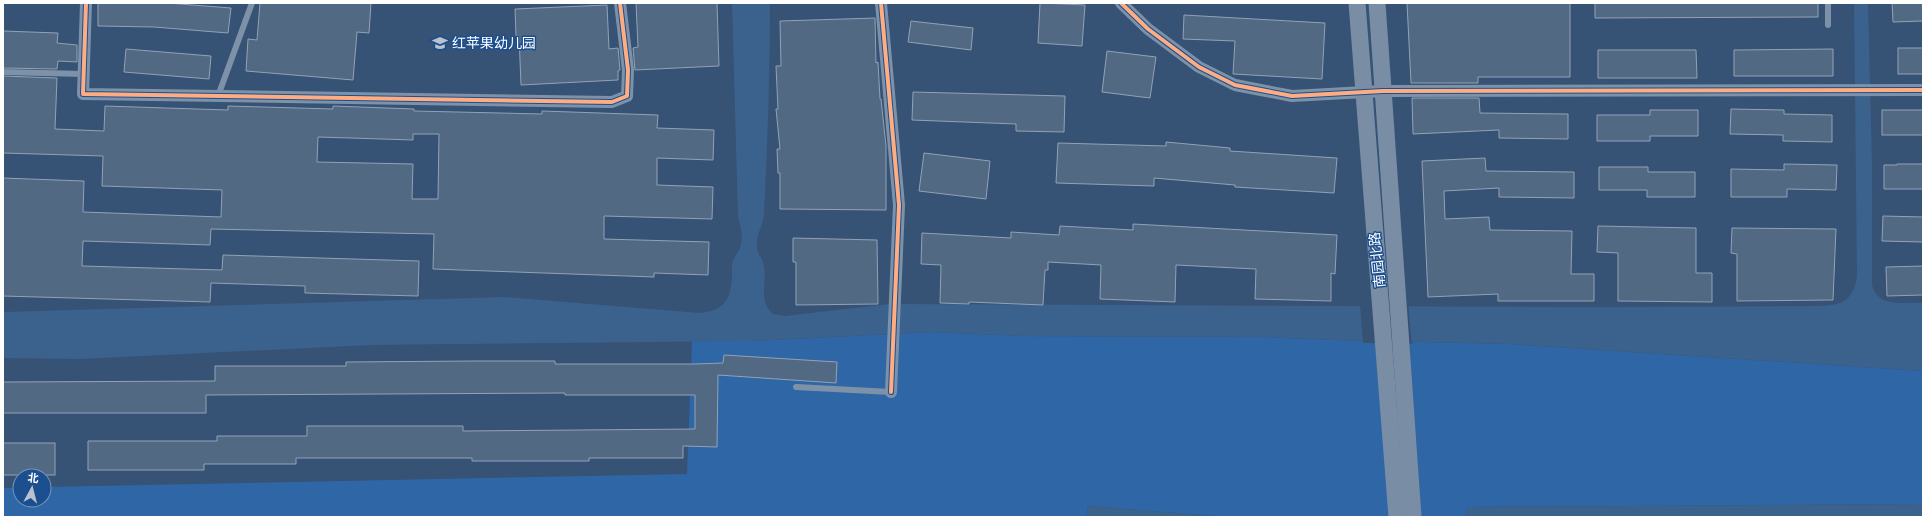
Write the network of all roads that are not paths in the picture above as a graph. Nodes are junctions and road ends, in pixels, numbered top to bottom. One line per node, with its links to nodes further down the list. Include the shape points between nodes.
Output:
1 (86, 3): 11 (street)
2 (252, 3): 15 (lane)
3 (620, 3): 15 (street, via 628,70 627,96 612,102)
4 (881, 3): 18 (street, via 899,205)
5 (1121, 3): 14 (street, via 1148,29 1199,67 1235,85 1292,96)
6 (1357, 3): 14 (main road, 南园北路)
7 (1377, 3): 13 (main road, 南园北路)
8 (1828, 3): 9 (lane)
9 (1828, 24)
10 (3, 72): 11 (lane)
11 (84, 74): 15 (street, via 83,94)
12 (1923, 90): 13 (street)
13 (1383, 91): 14 (street); 16 (main road, 南园北路, via 1395,248)
14 (1364, 93): 16 (main road, 南园北路, via 1375,249)
15 (218, 96)
16 (1387, 278): 19 (main road, 南园北路); 20 (main road, 南园北路)
17 (796, 387): 18 (lane)
18 (890, 392)
19 (1397, 517)
20 (1413, 517)

